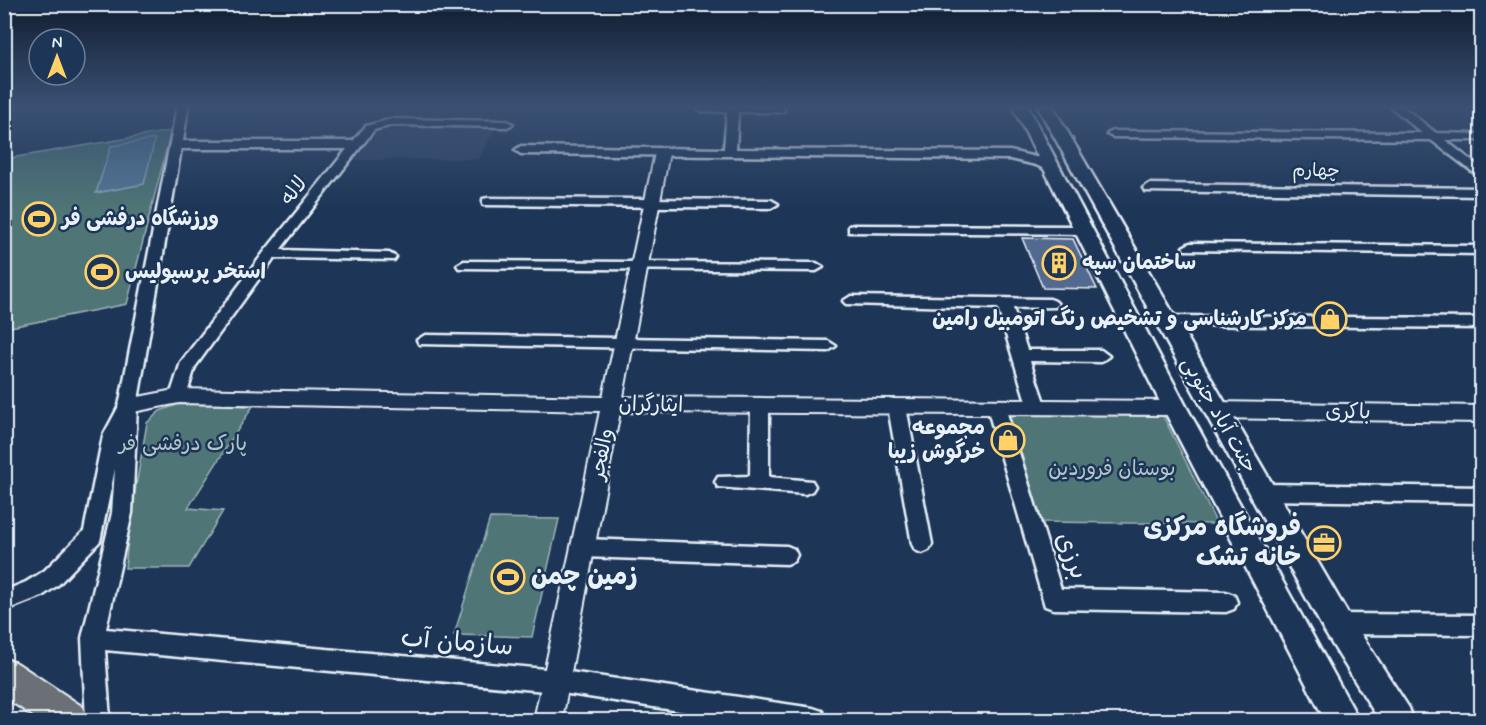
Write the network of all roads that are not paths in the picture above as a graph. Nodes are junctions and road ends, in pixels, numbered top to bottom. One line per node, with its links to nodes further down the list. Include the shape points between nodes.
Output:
1 (177, 141): 7 (street)
2 (360, 141): 8 (street, لاله)
3 (731, 141): 11 (street)
4 (1036, 141): 12 (street, via 1030,148); 13 (main road, جنت آباد جنوبی)
5 (1064, 141): 32 (main road, جنت آباد جنوبی)
6 (1439, 141): 14 (street)
7 (176, 145): 8 (street); 41 (street)
8 (357, 145): 24 (street, لاله)
9 (520, 150): 10 (street)
10 (662, 153): 11 (street); 18 (street, والفجر)
11 (730, 153): 12 (street)
12 (1010, 155): 13 (street)
13 (1051, 168): 21 (main road, جنت آباد جنوبی)
14 (1482, 175)
15 (1149, 188): 16 (street, چهارم)
16 (1482, 192)
17 (488, 202): 18 (street)
18 (652, 203): 19 (street); 27 (street, والفجر)
19 (771, 204)
20 (854, 229): 21 (street)
21 (1083, 230): 46 (main road, جنت آباد جنوبی)
22 (1190, 247): 23 (street)
23 (1482, 250)
24 (270, 254): 25 (street); 39 (street, لاله, via 187,366)
25 (389, 257)
26 (464, 265): 27 (street)
27 (639, 267): 28 (street); 35 (street, والفجر)
28 (816, 267)
29 (851, 301): 30 (street)
30 (1004, 303): 31 (street); 37 (street)
31 (1050, 304)
32 (1165, 321): 33 (street); 47 (main road, جنت آباد جنوبی)
33 (1482, 323)
34 (425, 340): 35 (street)
35 (624, 343): 36 (street); 40 (street, والفجر)
36 (828, 346)
37 (1020, 356): 38 (street); 45 (street)
38 (1101, 357)
39 (178, 396): 40 (street, ایثارگران); 41 (street, ایثارگران)
40 (612, 404): 42 (street, ایثارگران); 55 (street, والفجر)
41 (128, 406): 57 (street, via 112,436 93,535 51,578); 61 (street, via 122,513)
42 (760, 407): 43 (street, ایثارگران); 50 (street)
43 (897, 407): 44 (street, ایثارگران); 54 (street)
44 (996, 407): 45 (street, ایثارگران); 58 (street, برزی, via 1053,599)
45 (1037, 408): 46 (street, ایثارگران)
46 (1175, 408): 68 (main road, جنت آباد جنوبی)
47 (1215, 410): 48 (street, باکری); 52 (main road, جنت آباد جنوبی)
48 (1482, 414)
49 (725, 482): 50 (street)
50 (759, 484): 51 (street)
51 (805, 486)
52 (1263, 492): 53 (street); 59 (main road, جنت آباد جنوبی)
53 (1482, 495)
54 (922, 544)
55 (583, 548): 56 (street); 63 (street, والفجر)
56 (787, 555)
57 (4, 601)
58 (1226, 603)
59 (1338, 624): 60 (street); 69 (main road, جنت آباد جنوبی)
60 (1482, 625)
61 (93, 639): 63 (street, سازمان آب); 65 (street)
62 (4, 675): 64 (main road)
63 (556, 681): 66 (street, والفجر); 67 (street, سازمان آب)
64 (70, 720)
65 (98, 720)
66 (548, 720)
67 (813, 720)
68 (1343, 720)
69 (1397, 720)

